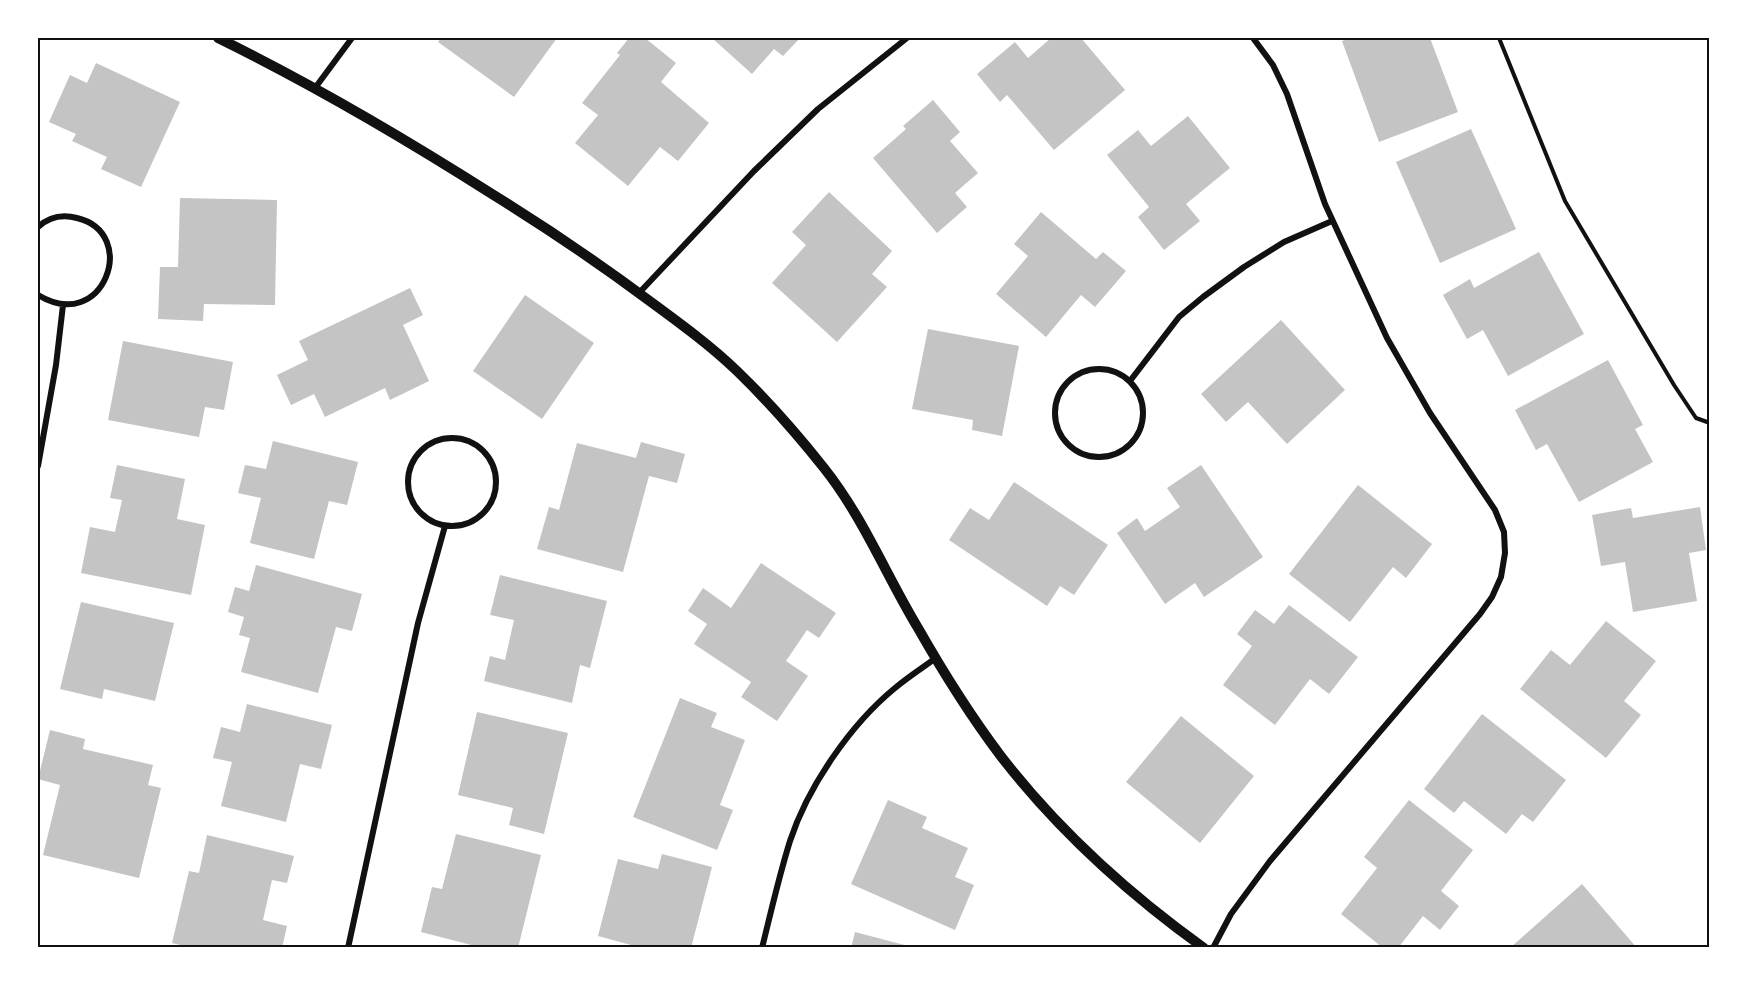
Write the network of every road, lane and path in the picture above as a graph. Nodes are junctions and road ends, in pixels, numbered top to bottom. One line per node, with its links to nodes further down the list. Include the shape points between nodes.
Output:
1 (218, 38): 6 (street)
2 (352, 38): 6 (street)
3 (907, 38): 9 (street, via 818,109)
4 (1253, 38): 7 (street, via 1287,94)
5 (1499, 38): 13 (path, via 1565,201 1674,386 1696,418)
6 (315, 88): 9 (street, via 459,173)
7 (1332, 221): 12 (street, via 1284,242 1203,297 1179,317); 20 (street, via 1387,338 1430,413 1495,510 1505,553 1501,577 1480,614 1270,861 1231,914)
8 (38, 226): 11 (street, via 56,216 70,216 85,220 106,241 109,271 103,285 92,296)
9 (639, 293): 16 (street, via 736,370 827,472 863,527)
10 (38, 295): 11 (street)
11 (63, 305): 14 (street)
12 (1130, 381): 12 (street, via 1138,392 1143,412 1139,433 1131,444 1107,457 1092,457 1068,445 1055,418 1062,388 1087,370 1117,372)
13 (1710, 423)
14 (38, 466)
15 (445, 526): 15 (street, via 432,521 412,502 409,474 421,450 433,442 460,438 474,443 494,466 494,497 474,520 460,526); 17 (street, via 418,623)
16 (936, 658): 18 (street, via 894,688 863,718 833,757 791,839); 19 (street, via 1001,756 1054,817 1105,868)
17 (348, 948)
18 (762, 948)
19 (1204, 948)
20 (1213, 948)

